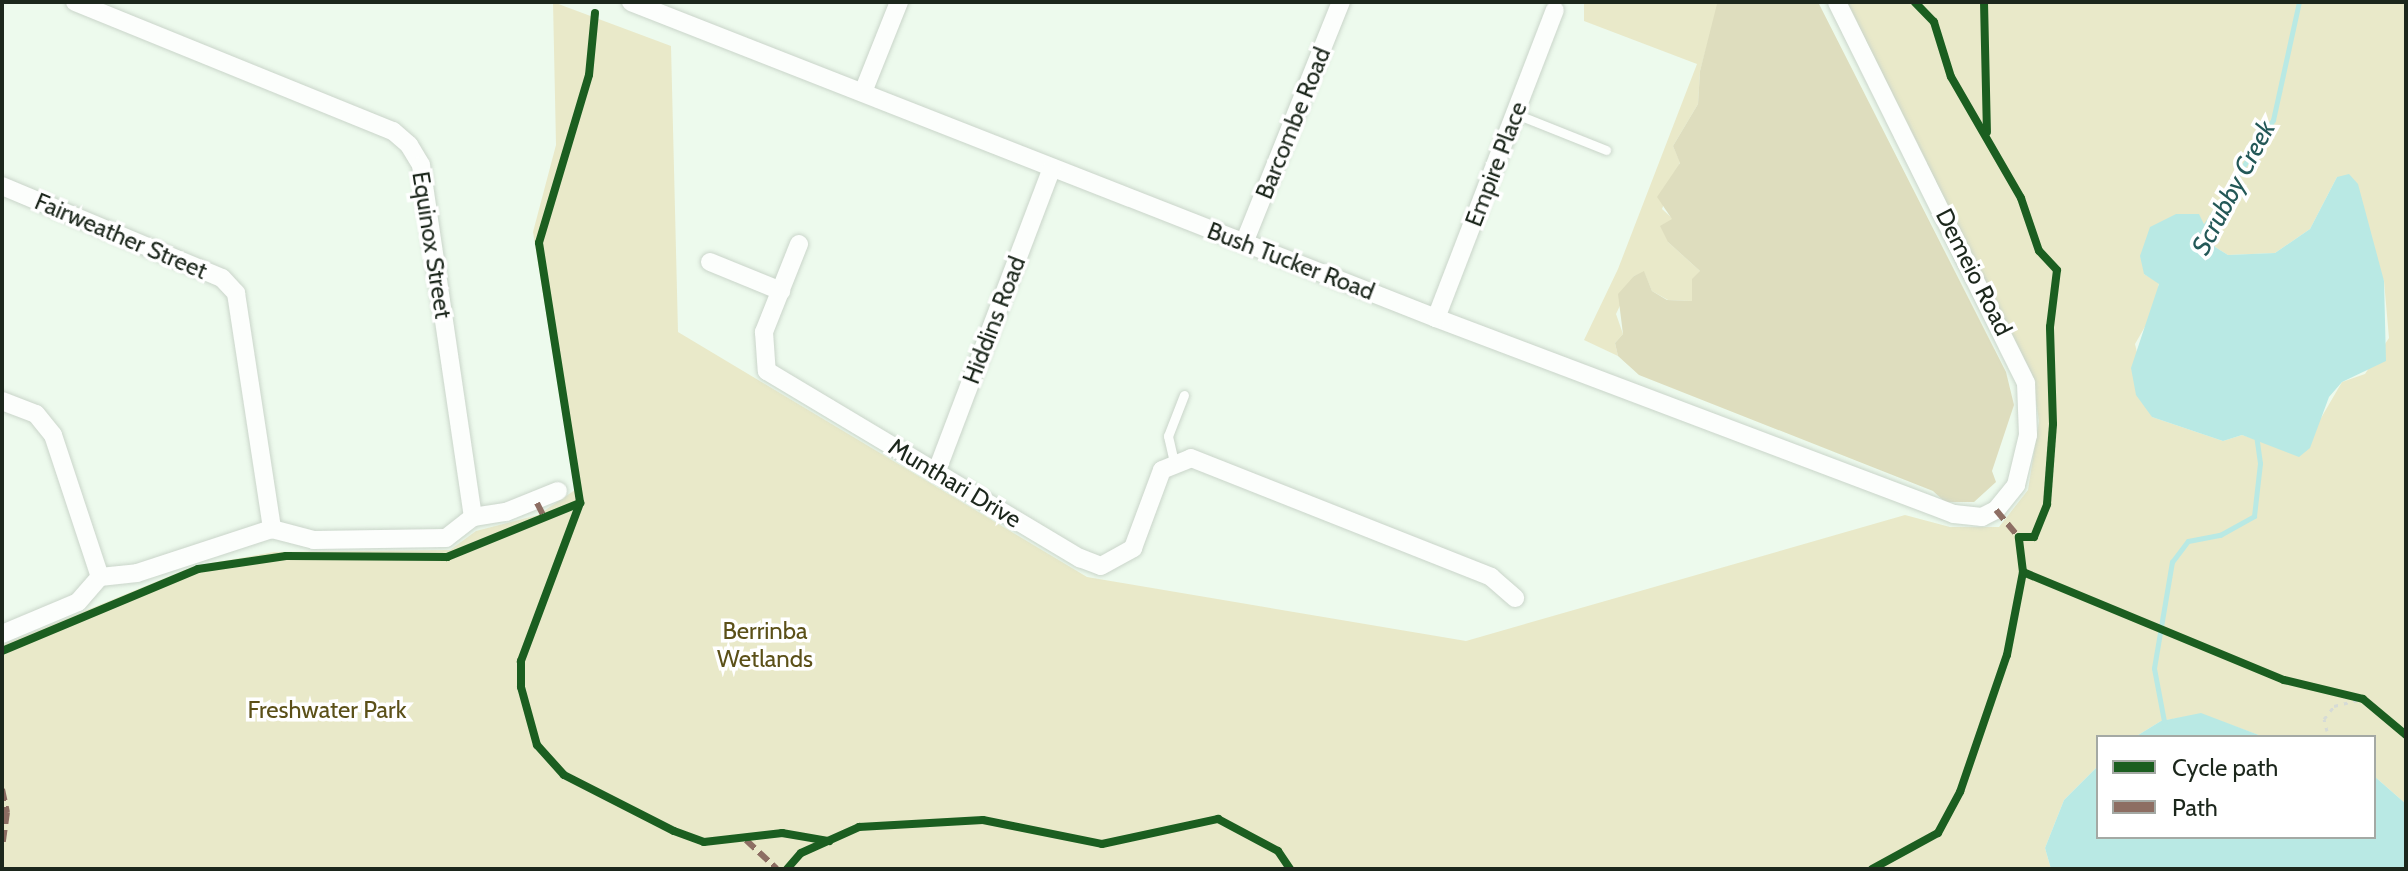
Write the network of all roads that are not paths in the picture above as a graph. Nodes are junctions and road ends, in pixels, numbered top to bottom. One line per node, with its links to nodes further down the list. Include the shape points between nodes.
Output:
1 (75, 2): 23 (street, Equinox Street, via 393,131 409,145 421,165)
2 (631, 2): 7 (street, Bush Tucker Road)
3 (899, 2): 7 (street)
4 (1341, 2): 12 (street, Barcombe Road)
5 (1837, 2): 22 (street, Demeio Road, via 2026,383 2028,435 2016,485 1996,510 1982,517)
6 (1555, 10): 8 (street, Empire Place)
7 (863, 92): 10 (street, Bush Tucker Road)
8 (1516, 114): 9 (lane); 16 (street, Empire Place)
9 (1606, 150)
10 (1052, 168): 12 (street, Bush Tucker Road); 20 (street, Hiddins Road)
11 (2, 186): 24 (street, Fairweather Street, via 222,278 236,293)
12 (1244, 243): 16 (street, Bush Tucker Road)
13 (799, 244): 15 (street, Munthari Drive)
14 (710, 262): 15 (street)
15 (781, 291): 20 (street, Munthari Drive, via 764,332 767,371)
16 (1436, 318): 22 (street, Bush Tucker Road)
17 (1184, 395): 19 (lane, via 1168,436)
18 (2, 401): 25 (street, via 36,414 53,435)
19 (1174, 462): 20 (street, Munthari Drive, via 1162,470 1133,548 1101,566); 26 (street, via 1191,458 1491,577)
20 (936, 473)
21 (558, 491): 23 (street, via 506,512)
22 (1954, 514)
23 (473, 517): 24 (street, via 446,538 314,540)
24 (272, 529): 25 (street, via 137,573)
25 (100, 577): 27 (street, via 78,602)
26 (1515, 598)
27 (2, 634)

